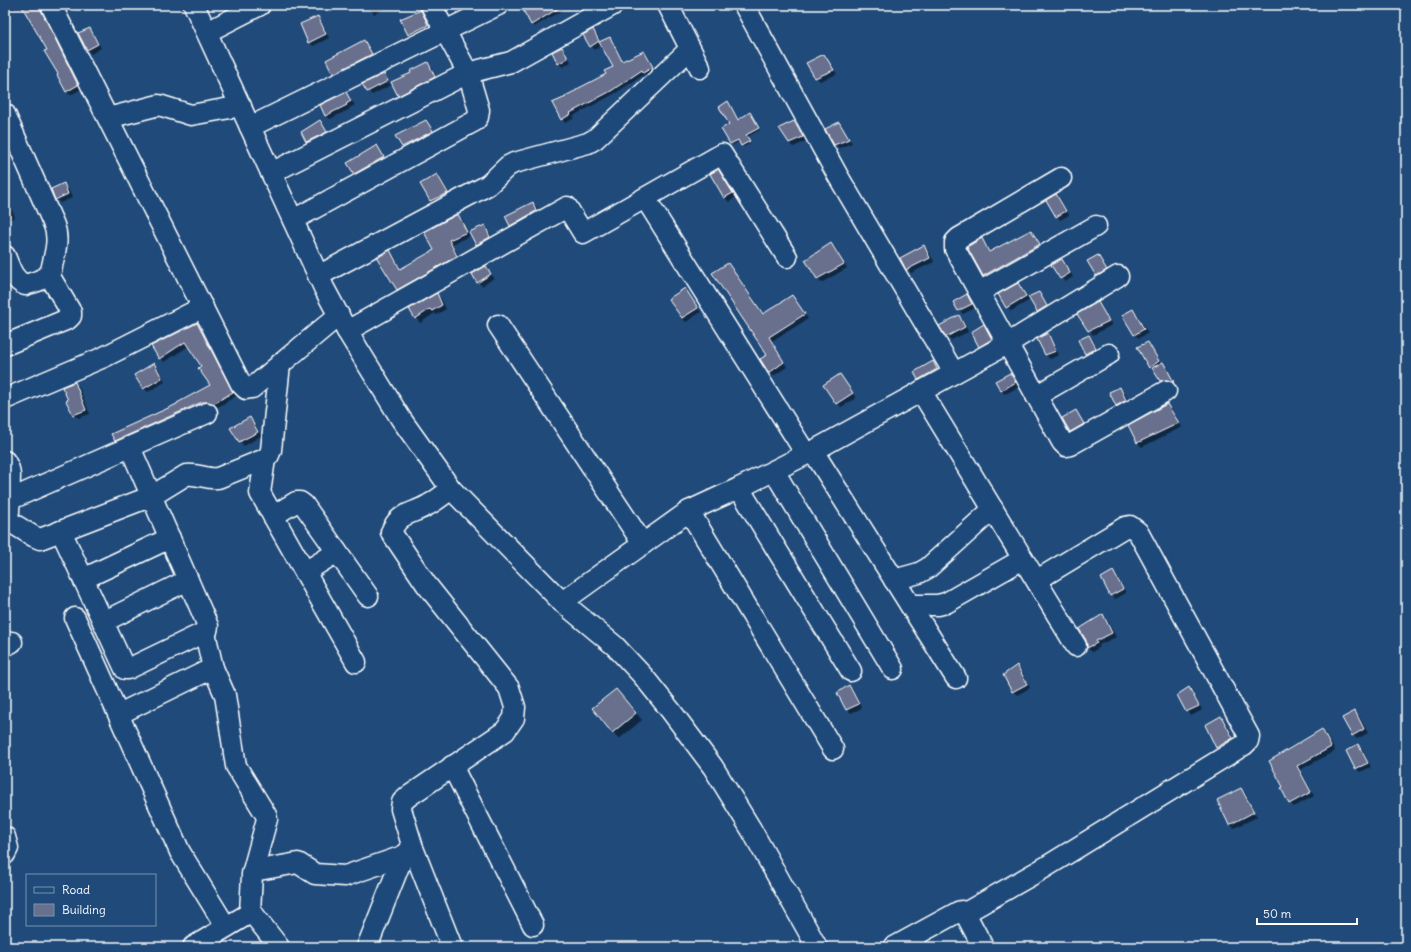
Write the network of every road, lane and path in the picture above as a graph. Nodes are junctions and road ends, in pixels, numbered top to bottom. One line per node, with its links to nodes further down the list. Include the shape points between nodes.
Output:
1 (50, 5): 16 (street)
2 (194, 5): 10 (street)
3 (260, 5): 10 (street)
4 (431, 5): 9 (street)
5 (498, 5): 9 (street)
6 (613, 5): 13 (street, via 511,62)
7 (668, 5): 11 (street)
8 (744, 5): 36 (street, via 838,176)
9 (445, 31): 13 (street); 17 (street)
10 (207, 32): 14 (street)
11 (690, 49): 12 (street); 26 (street, via 588,143 514,163 488,185)
12 (700, 68)
13 (468, 73): 18 (street); 21 (street, via 479,110 475,122)
14 (241, 106): 16 (street, via 191,115 159,105); 17 (street)
15 (5, 114): 25 (street, via 57,233)
16 (108, 118): 29 (street)
17 (250, 127): 18 (street)
18 (271, 172): 21 (street)
19 (1061, 178): 28 (street, via 955,242 956,249)
20 (645, 198): 24 (street, via 722,154); 30 (street, via 583,233 567,207); 43 (street)
21 (293, 220): 26 (street)
22 (1096, 226): 28 (street)
23 (5, 256): 25 (street, via 18,282 25,285)
24 (787, 257)
25 (49, 275): 33 (street, via 71,316)
26 (318, 276): 30 (street)
27 (1118, 276): 32 (street)
28 (979, 292): 32 (street)
29 (203, 307): 35 (street, via 246,388 252,388); 40 (street, via 104,357)
30 (343, 323): 35 (street); 48 (street, via 401,419)
31 (498, 325): 57 (street)
32 (1007, 344): 36 (street); 39 (street)
33 (5, 345)
34 (1109, 354): 39 (street)
35 (280, 364): 44 (street, via 271,450)
36 (954, 373): 38 (street)
37 (1166, 391): 39 (street, via 1066,446)
38 (921, 392): 43 (street); 51 (street)
39 (1036, 396)
40 (5, 399)
41 (207, 413): 42 (street)
42 (130, 447): 49 (street); 50 (street)
43 (810, 452): 46 (street); 63 (street)
44 (265, 458): 49 (street, via 218,478 186,475); 53 (street, via 260,493)
45 (5, 461): 50 (street, via 10,475)
46 (774, 470): 47 (street); 74 (street)
47 (739, 488): 52 (street); 75 (street)
48 (451, 489): 66 (street); 79 (street, via 428,505 402,516 394,523 391,532 426,584 509,688 515,708 514,718 505,731)
49 (152, 496): 55 (street); 56 (street)
50 (9, 500): 54 (street)
51 (993, 509): 59 (street); 63 (street, via 928,568)
52 (689, 511): 57 (street); 78 (street)
53 (273, 516): 58 (street, via 300,502); 60 (street)
54 (6, 521): 55 (street, via 40,539)
55 (61, 531): 61 (street)
56 (170, 538): 61 (street); 62 (street)
57 (643, 544): 66 (street)
58 (337, 552): 60 (street); 65 (street)
59 (1023, 559): 64 (street); 67 (street, via 946,603)
60 (305, 572): 72 (street)
61 (83, 579): 69 (street)
62 (188, 580): 69 (street); 70 (street, via 208,626)
63 (894, 580): 67 (street)
64 (1037, 580): 71 (street); 85 (street, via 1125,527 1134,528 1249,736 1248,741)
65 (368, 596)
66 (562, 602): 92 (street, via 615,646 671,711 712,767)
67 (910, 605): 76 (street)
68 (75, 618): 77 (street)
69 (103, 622): 70 (street, via 125,669)
70 (205, 633): 73 (street)
71 (1076, 646)
72 (356, 662)
73 (213, 668): 77 (street); 83 (street, via 226,695 236,766 267,820)
74 (893, 669)
75 (851, 671)
76 (956, 678)
77 (119, 714): 87 (street, via 180,852)
78 (833, 749)
79 (452, 766): 81 (street, via 402,802); 86 (street)
80 (5, 837): 82 (street, via 8,848)
81 (408, 852): 83 (street, via 345,876 315,874 298,864); 90 (street); 91 (street)
82 (5, 854)
83 (253, 870): 84 (street)
84 (250, 913): 87 (street); 89 (street)
85 (965, 914): 93 (street, via 958,912); 94 (street)
86 (533, 925)
87 (226, 927): 88 (street)
88 (193, 947)
89 (280, 947)
90 (367, 947)
91 (452, 947)
92 (817, 947)
93 (894, 947)
94 (983, 947)

